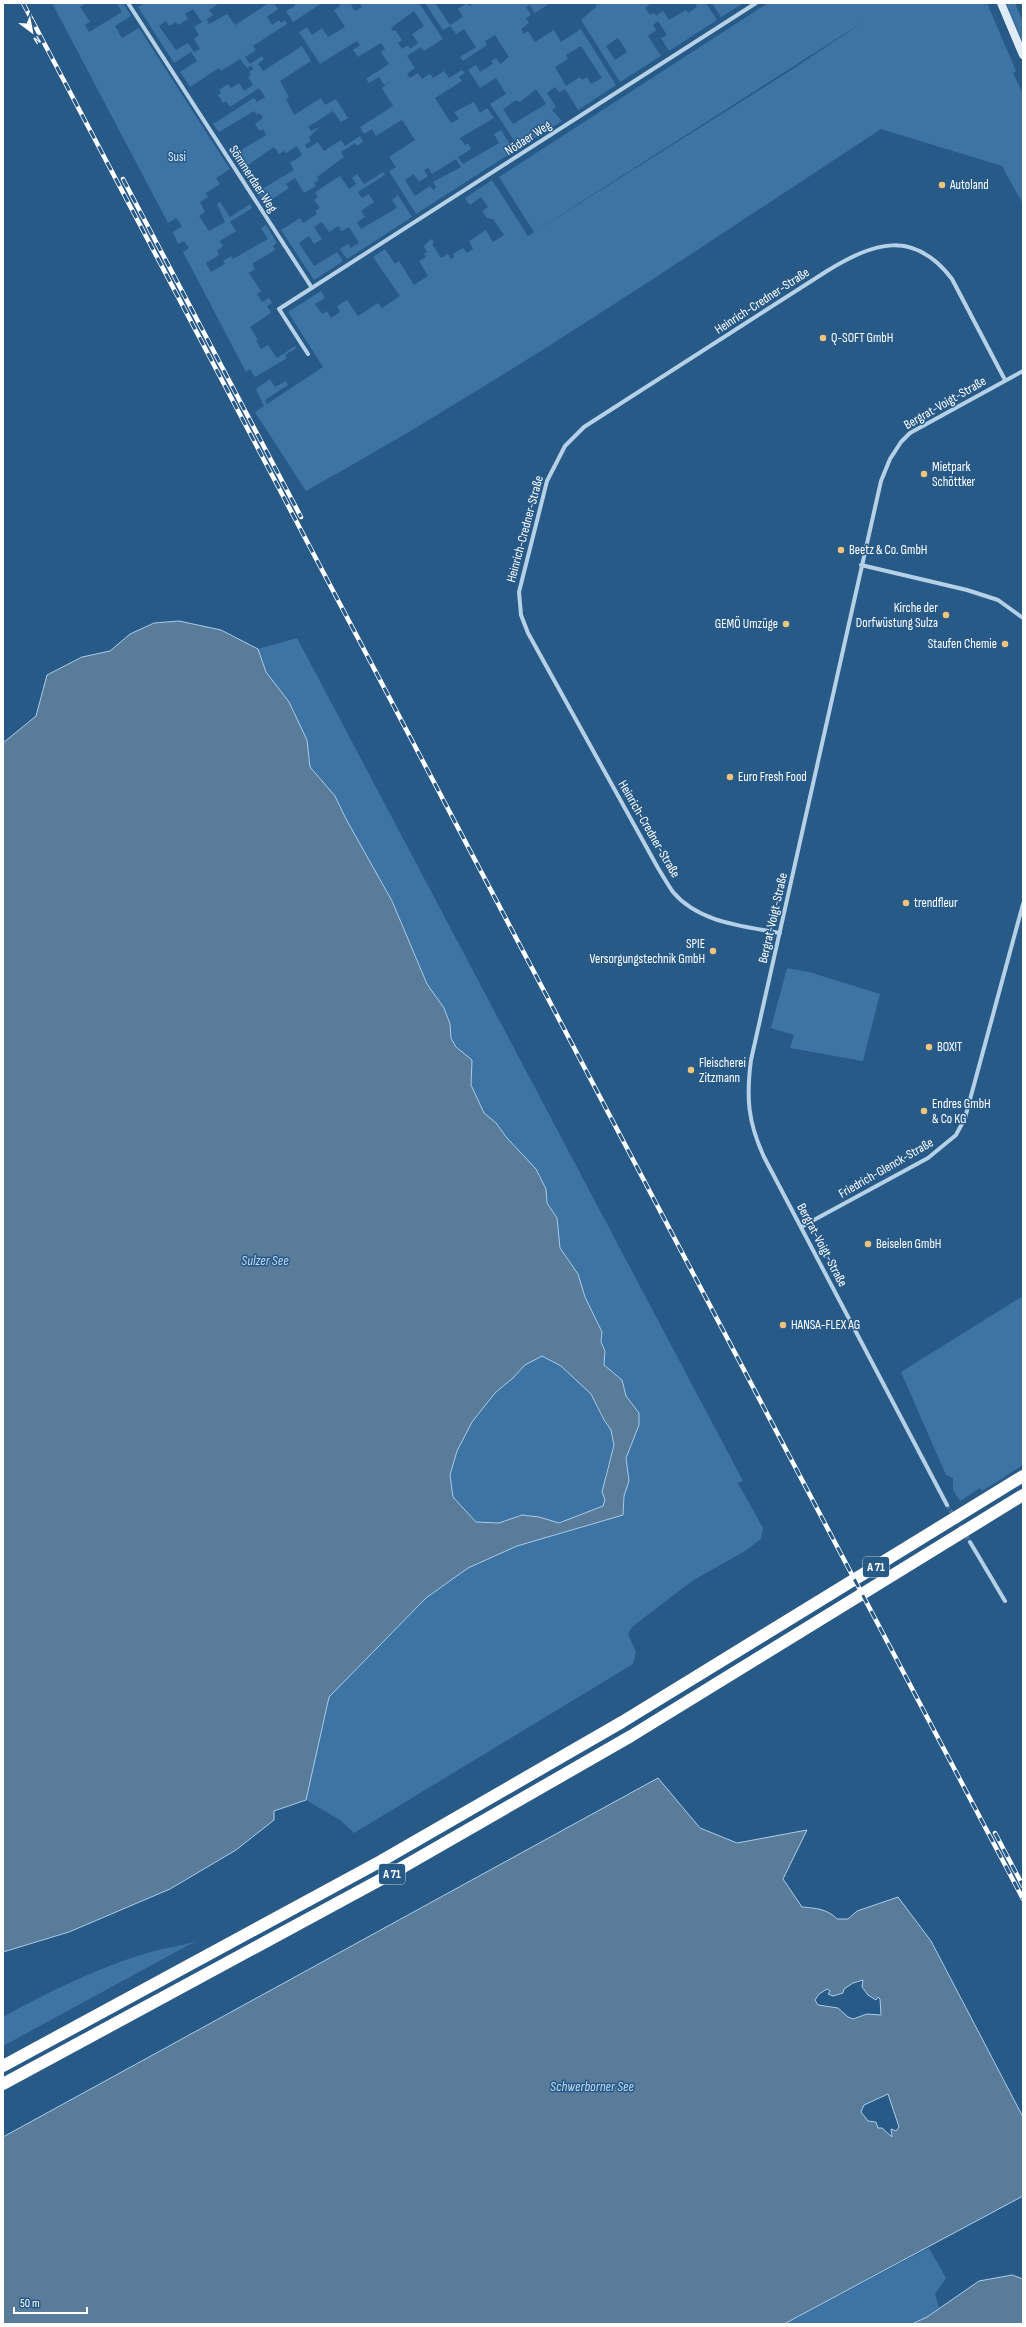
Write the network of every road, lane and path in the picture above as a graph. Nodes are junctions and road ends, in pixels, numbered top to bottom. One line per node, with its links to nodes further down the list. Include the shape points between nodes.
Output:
1 (128, 3): 5 (street, Sömmerdaer Weg)
2 (756, 3): 5 (street, Nödaer Weg)
3 (1001, 3): 4 (main road)
4 (1023, 55)
5 (312, 288): 6 (street, via 279,309)
6 (308, 354)
7 (1023, 371): 8 (street, Bergrat-Voigt-Straße)
8 (1005, 380): 9 (street, Bergrat-Voigt-Straße, via 919,427 901,442 890,459 881,481); 12 (street, Heinrich-Credner-Straße, via 952,279 943,267 919,250 889,245 873,247 826,271 584,427 565,446 547,481 519,592 522,615 528,633 658,868 674,892 691,907 715,920)
9 (861, 565): 10 (street, via 967,590 998,600); 12 (street, Bergrat-Voigt-Straße)
10 (1023, 618)
11 (1023, 904): 13 (street, Friedrich-Glenck-Straße, via 965,1118 956,1135 911,1168)
12 (780, 933): 13 (street, Bergrat-Voigt-Straße, via 751,1060 748,1109 756,1140)
13 (801, 1226): 16 (street, Bergrat-Voigt-Straße)
14 (1023, 1476): 19 (highway, A 71, via 622,1722 388,1857)
15 (1023, 1495): 20 (highway, A 71, via 632,1736 389,1876)
16 (947, 1504)
17 (970, 1542): 18 (street)
18 (1005, 1600)
19 (3, 2066)
20 (3, 2084)

